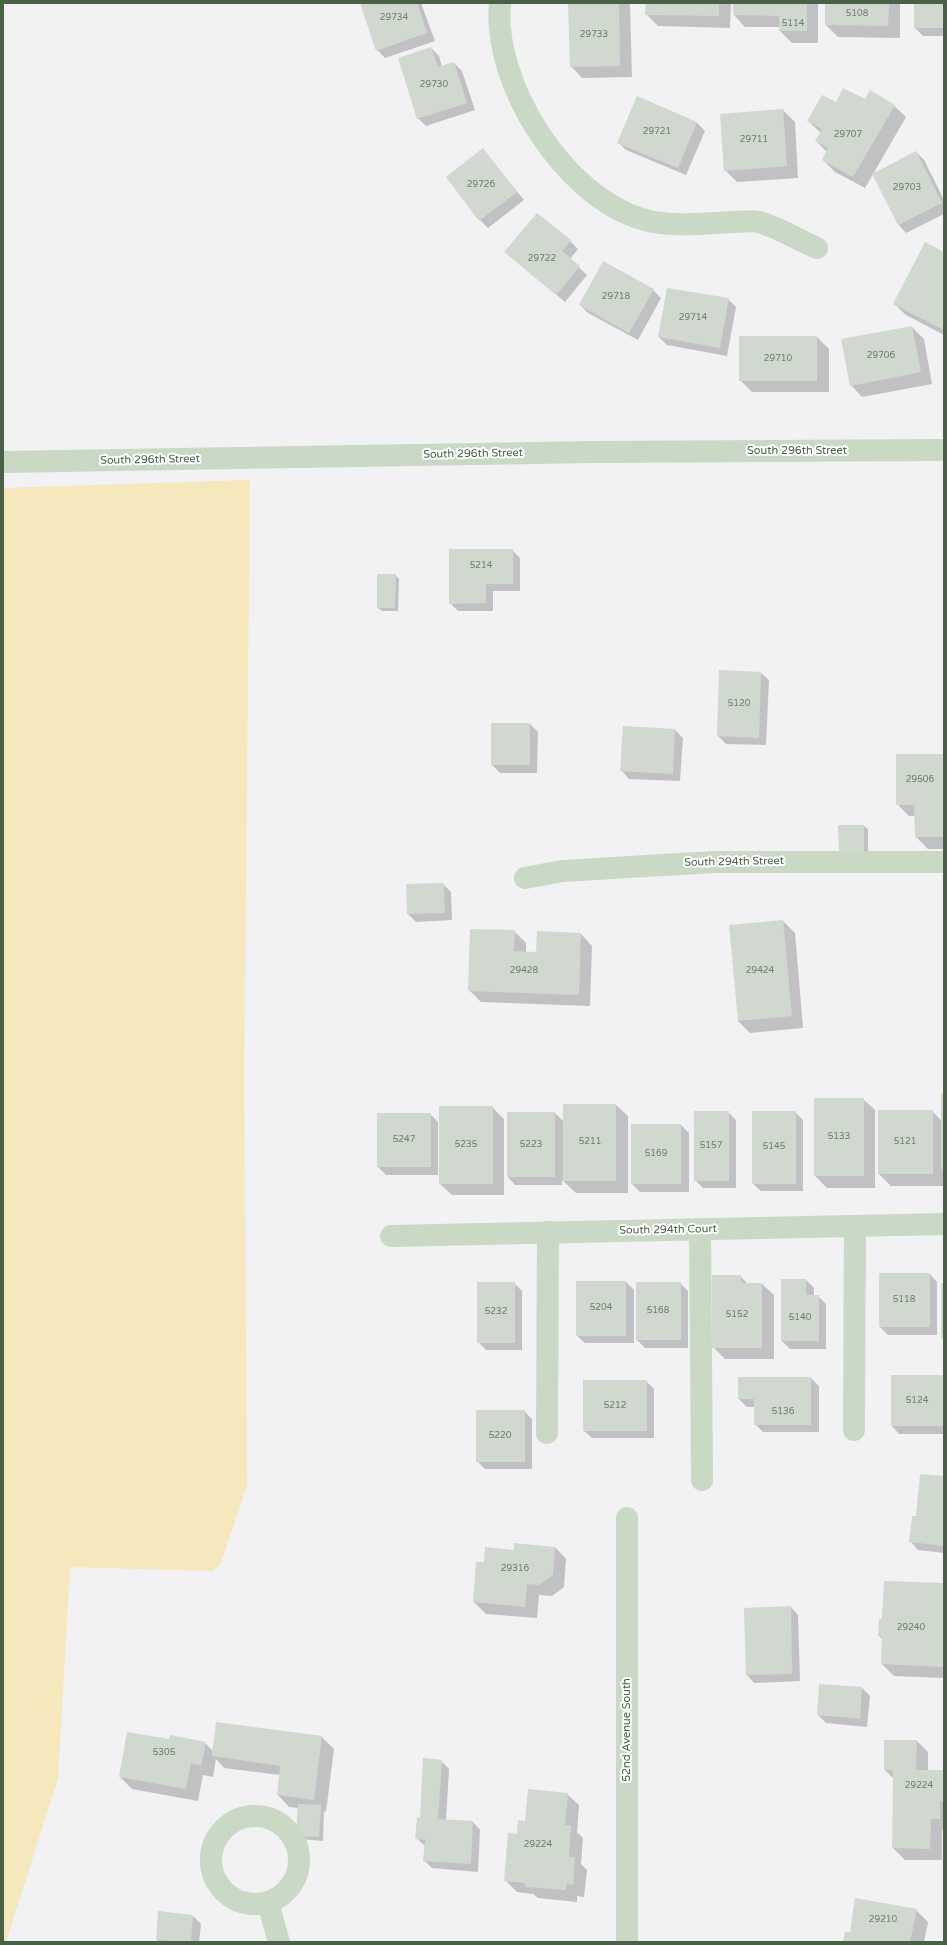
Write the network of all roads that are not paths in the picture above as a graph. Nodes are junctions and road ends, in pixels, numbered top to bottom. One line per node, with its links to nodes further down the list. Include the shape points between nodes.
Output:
1 (500, 3): 2 (street, via 499,34 512,82 522,103 553,152 572,174 592,191 617,208 642,220 666,223 759,222)
2 (817, 248)
3 (944, 450): 4 (street, South 296th Street, via 587,452)
4 (3, 462)
5 (944, 862): 6 (street, South 294th Street, via 714,862 585,869)
6 (525, 878)
7 (944, 1224): 8 (street, South 294th Court)
8 (855, 1226): 9 (street, South 294th Court); 12 (street)
9 (700, 1229): 10 (street, South 294th Court); 14 (street)
10 (548, 1232): 11 (street, South 294th Court); 13 (street)
11 (391, 1236)
12 (854, 1430)
13 (547, 1433)
14 (702, 1480)
15 (627, 1518): 18 (street, 52nd Avenue South)
16 (268, 1903): 16 (street, via 283,1894 294,1881 300,1865 298,1848 290,1832 277,1820 260,1815 243,1817 227,1825 216,1838 211,1855 212,1872 220,1888 233,1899 250,1904); 17 (street)
17 (279, 1942)
18 (627, 1942)

